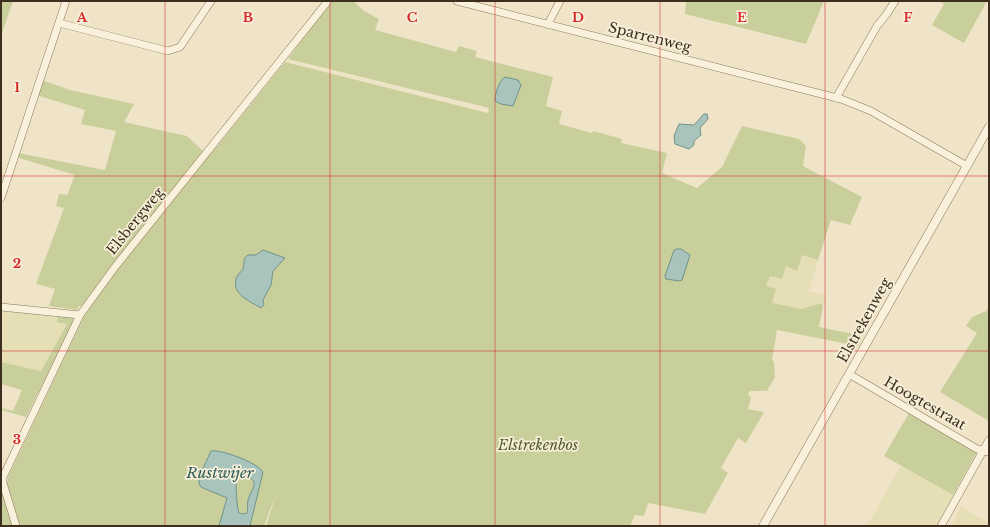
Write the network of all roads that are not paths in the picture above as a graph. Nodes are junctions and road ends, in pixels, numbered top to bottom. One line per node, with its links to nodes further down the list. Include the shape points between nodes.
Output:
1 (66, 1): 8 (street)
2 (211, 1): 8 (street, via 180,47 168,51)
3 (328, 1): 15 (street, Elsbergweg, via 115,267)
4 (457, 1): 7 (street, Sparrenweg)
5 (560, 1): 9 (street)
6 (895, 1): 10 (street, via 877,26)
7 (471, 3): 9 (street, Sparrenweg)
8 (59, 22): 13 (street)
9 (548, 24): 10 (street, Sparrenweg)
10 (836, 98): 12 (street, Sparrenweg, via 871,111)
11 (989, 126): 12 (street, Elstrekenweg)
12 (967, 166): 16 (street, Elstrekenweg)
13 (1, 198)
14 (1, 307): 15 (street)
15 (80, 315): 19 (street, Elsbergweg, via 6,468 3,483)
16 (849, 374): 18 (street, Hoogtestraat, via 977,449); 20 (street, Elstrekenweg)
17 (989, 440): 18 (street)
18 (986, 451): 21 (street)
19 (16, 526)
20 (763, 526)
21 (941, 526)

